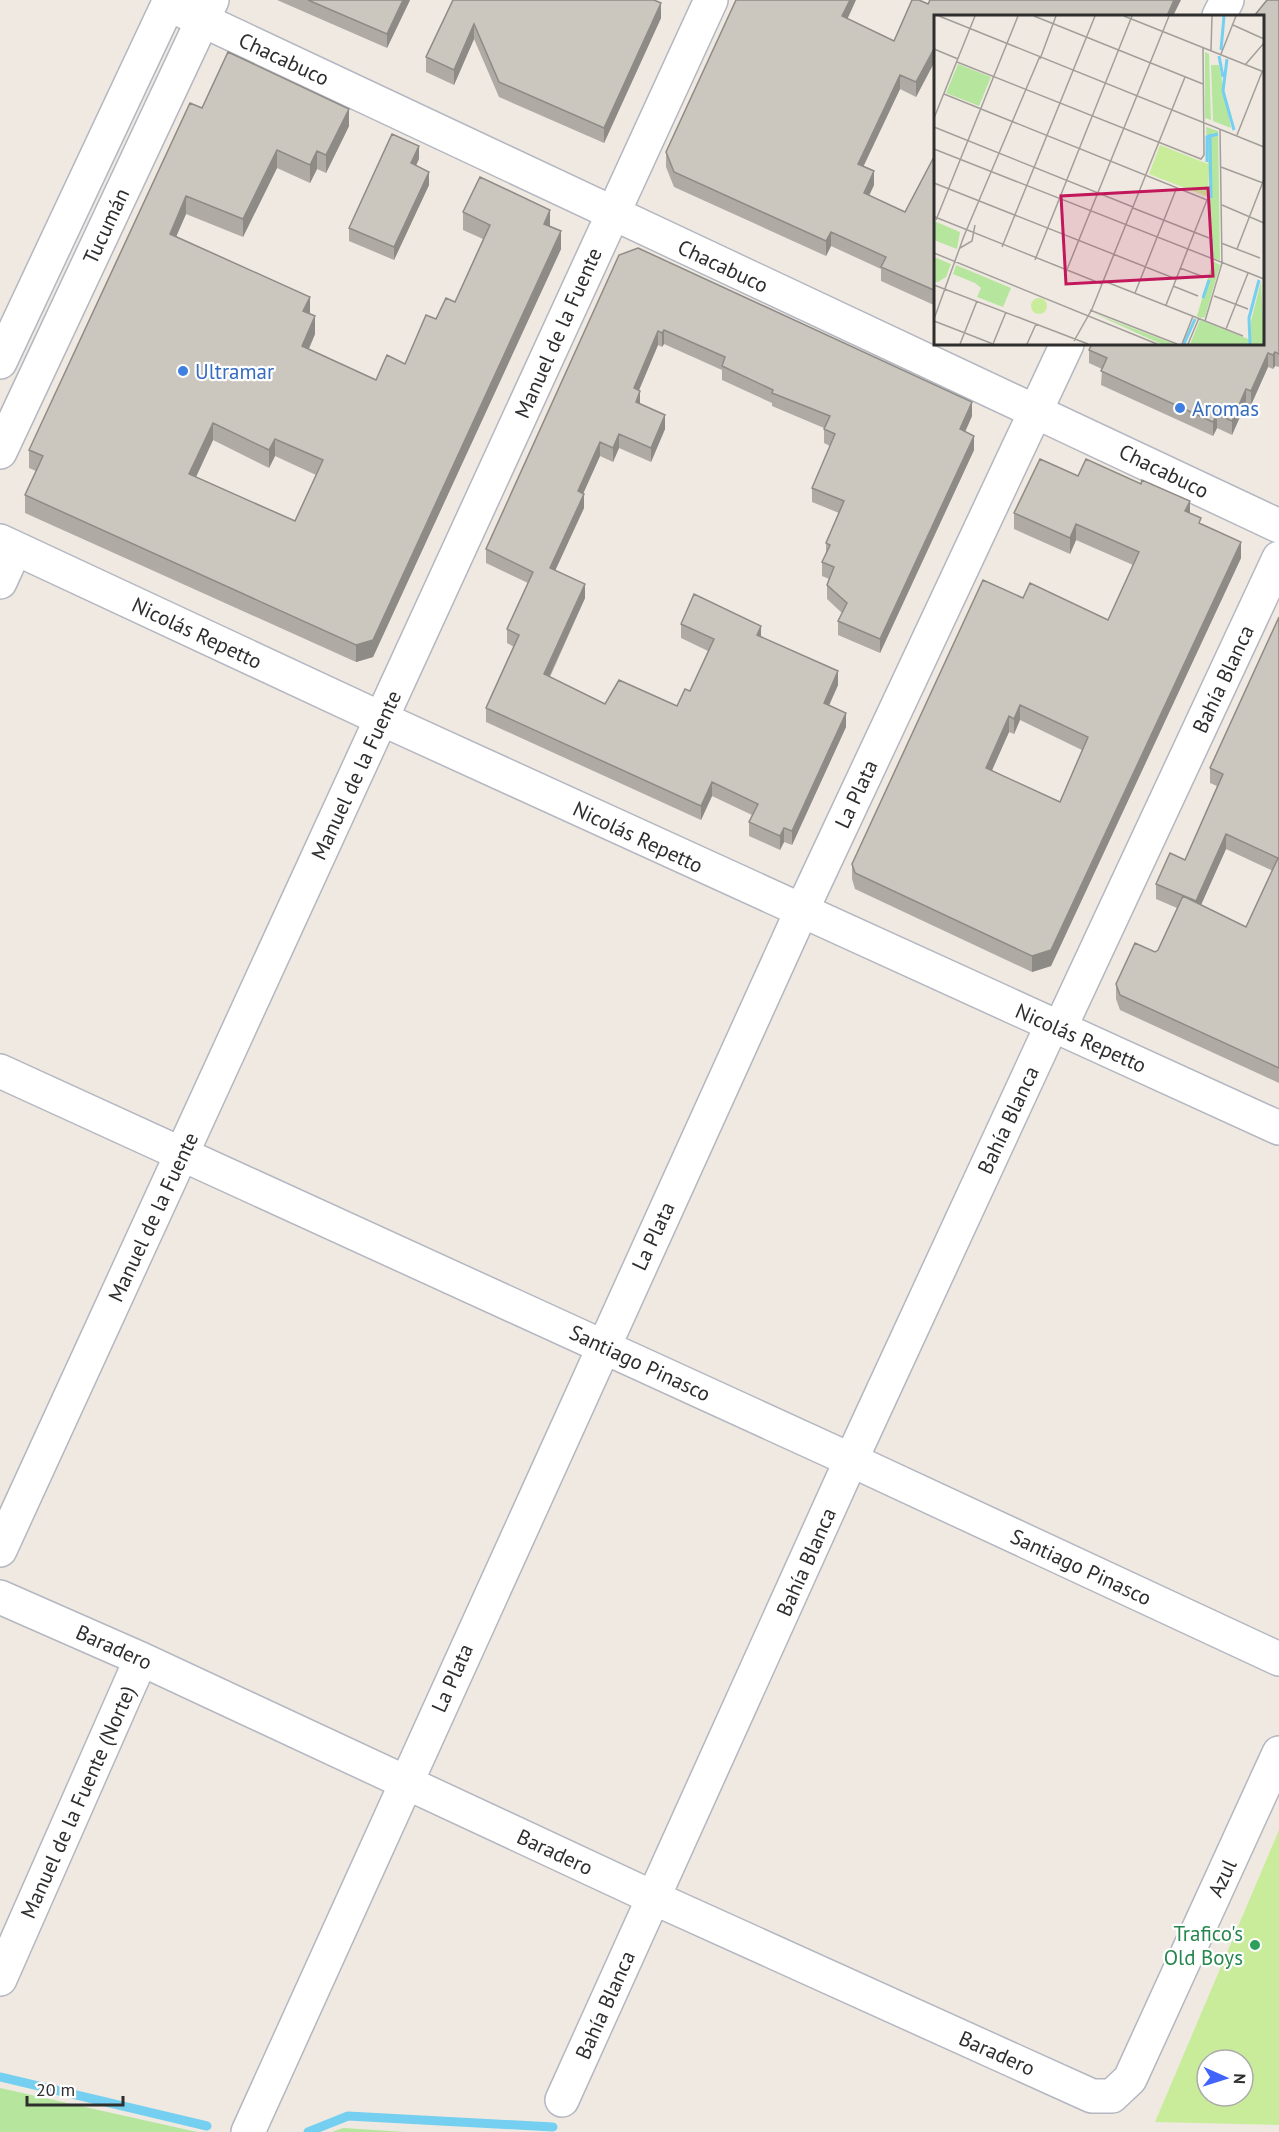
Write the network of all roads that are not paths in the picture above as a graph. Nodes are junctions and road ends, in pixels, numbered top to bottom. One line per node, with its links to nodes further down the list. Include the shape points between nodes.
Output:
1 (711, 0): 6 (street, Manuel de la Fuente)
2 (1227, 0): 5 (street)
3 (169, 2): 4 (street, Chacabuco); 8 (street, Tucumán)
4 (207, 10): 6 (street, Chacabuco); 10 (street, Tucumán)
5 (1220, 15)
6 (612, 215): 9 (street, Chacabuco); 15 (street, Manuel de la Fuente)
7 (1067, 345): 9 (street, La Plata)
8 (0, 362)
9 (1036, 410): 11 (street, Chacabuco); 16 (street, La Plata)
10 (0, 452)
11 (1279, 526)
12 (8, 545): 14 (street); 15 (street, Nicolás Repetto)
13 (1279, 558): 17 (street, Bahía Blanca)
14 (0, 582)
15 (382, 719): 16 (street, Nicolás Repetto); 20 (street, Manuel de la Fuente)
16 (801, 912): 17 (street, Nicolás Repetto); 21 (street, La Plata)
17 (1056, 1027): 19 (street, Nicolás Repetto); 22 (street, Bahía Blanca)
18 (0, 1071): 20 (street, Santiago Pinasco)
19 (1279, 1128)
20 (182, 1153): 21 (street, Santiago Pinasco); 23 (street, Manuel de la Fuente)
21 (603, 1346): 22 (street, Santiago Pinasco); 28 (street, La Plata)
22 (852, 1460): 26 (street, Santiago Pinasco); 29 (street, Bahía Blanca)
23 (0, 1550)
24 (0, 1597): 25 (street, Baradero)
25 (141, 1659): 28 (street, Baradero); 30 (street, Manuel de la Fuente (Norte))
26 (1279, 1659)
27 (1279, 1754): 31 (street, Azul, via 1130,2079)
28 (405, 1782): 29 (street, Baradero); 33 (street, La Plata)
29 (654, 1898): 31 (street, Baradero, via 1092,2096); 32 (street, Bahía Blanca)
30 (0, 1978)
31 (1112, 2096)
32 (562, 2100)
33 (248, 2132)

